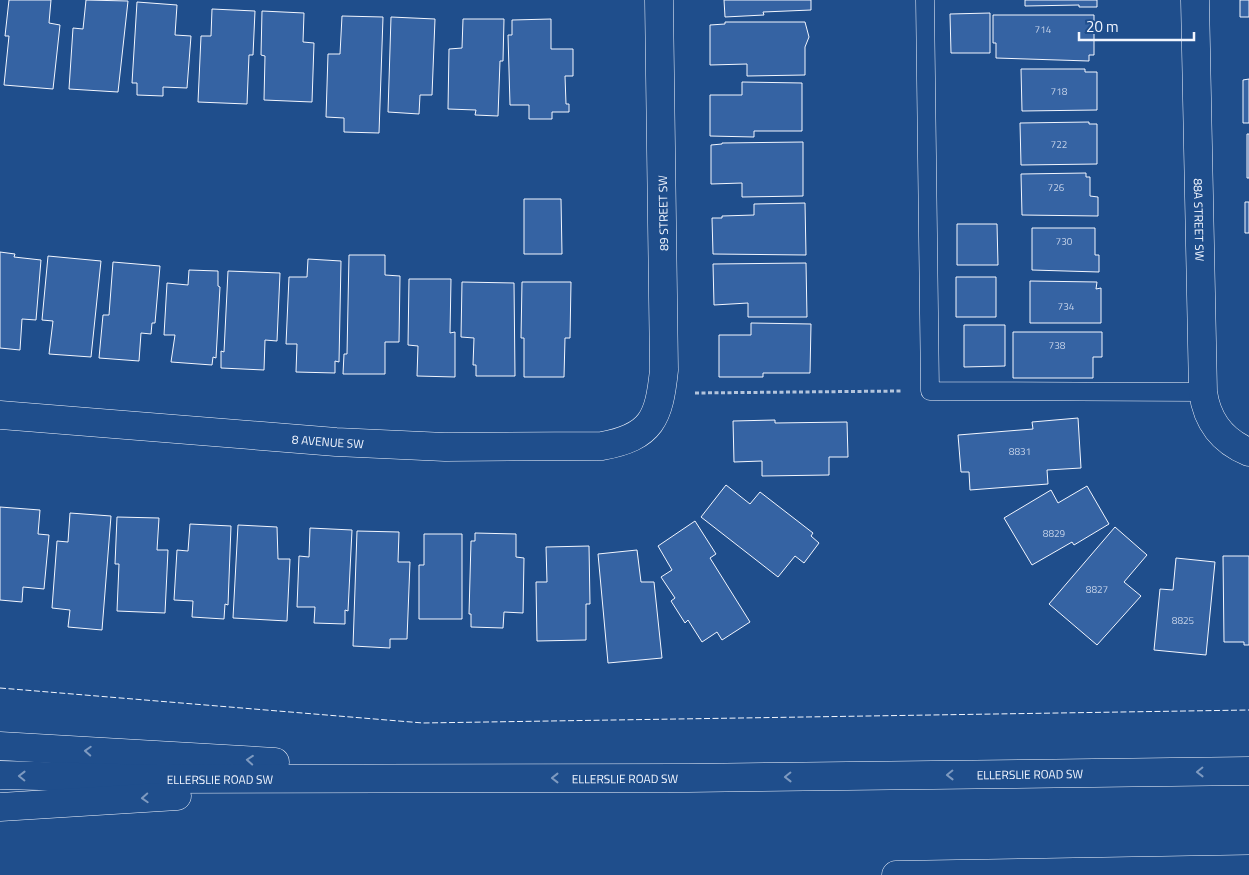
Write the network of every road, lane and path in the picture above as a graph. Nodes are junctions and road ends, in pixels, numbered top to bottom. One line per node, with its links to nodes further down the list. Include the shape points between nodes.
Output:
1 (659, 0): 5 (main road, 89 STREET SW)
2 (925, 0): 4 (lane)
3 (1195, 0): 6 (main road, 88A STREET SW)
4 (930, 391): 5 (path); 6 (lane)
5 (662, 392): 8 (main road, 89 STREET SW)
6 (1203, 392): 9 (main road, 88A STREET SW, via 1205,409 1221,434)
7 (0, 415): 8 (main road, 8 AVENUE SW, via 232,435 445,447 602,446 639,436)
8 (650, 423)
9 (1249, 452)
10 (0, 746): 13 (main road, one-way to 10)
11 (1249, 770): 13 (main road, ELLERSLIE ROAD SW, one-way to 13)
12 (0, 776): 13 (main road, ELLERSLIE ROAD SW, one-way to 12)
13 (526, 778): 14 (main road, one-way to 14)
14 (0, 807)
15 (1249, 869): 16 (main road)
16 (896, 875)

